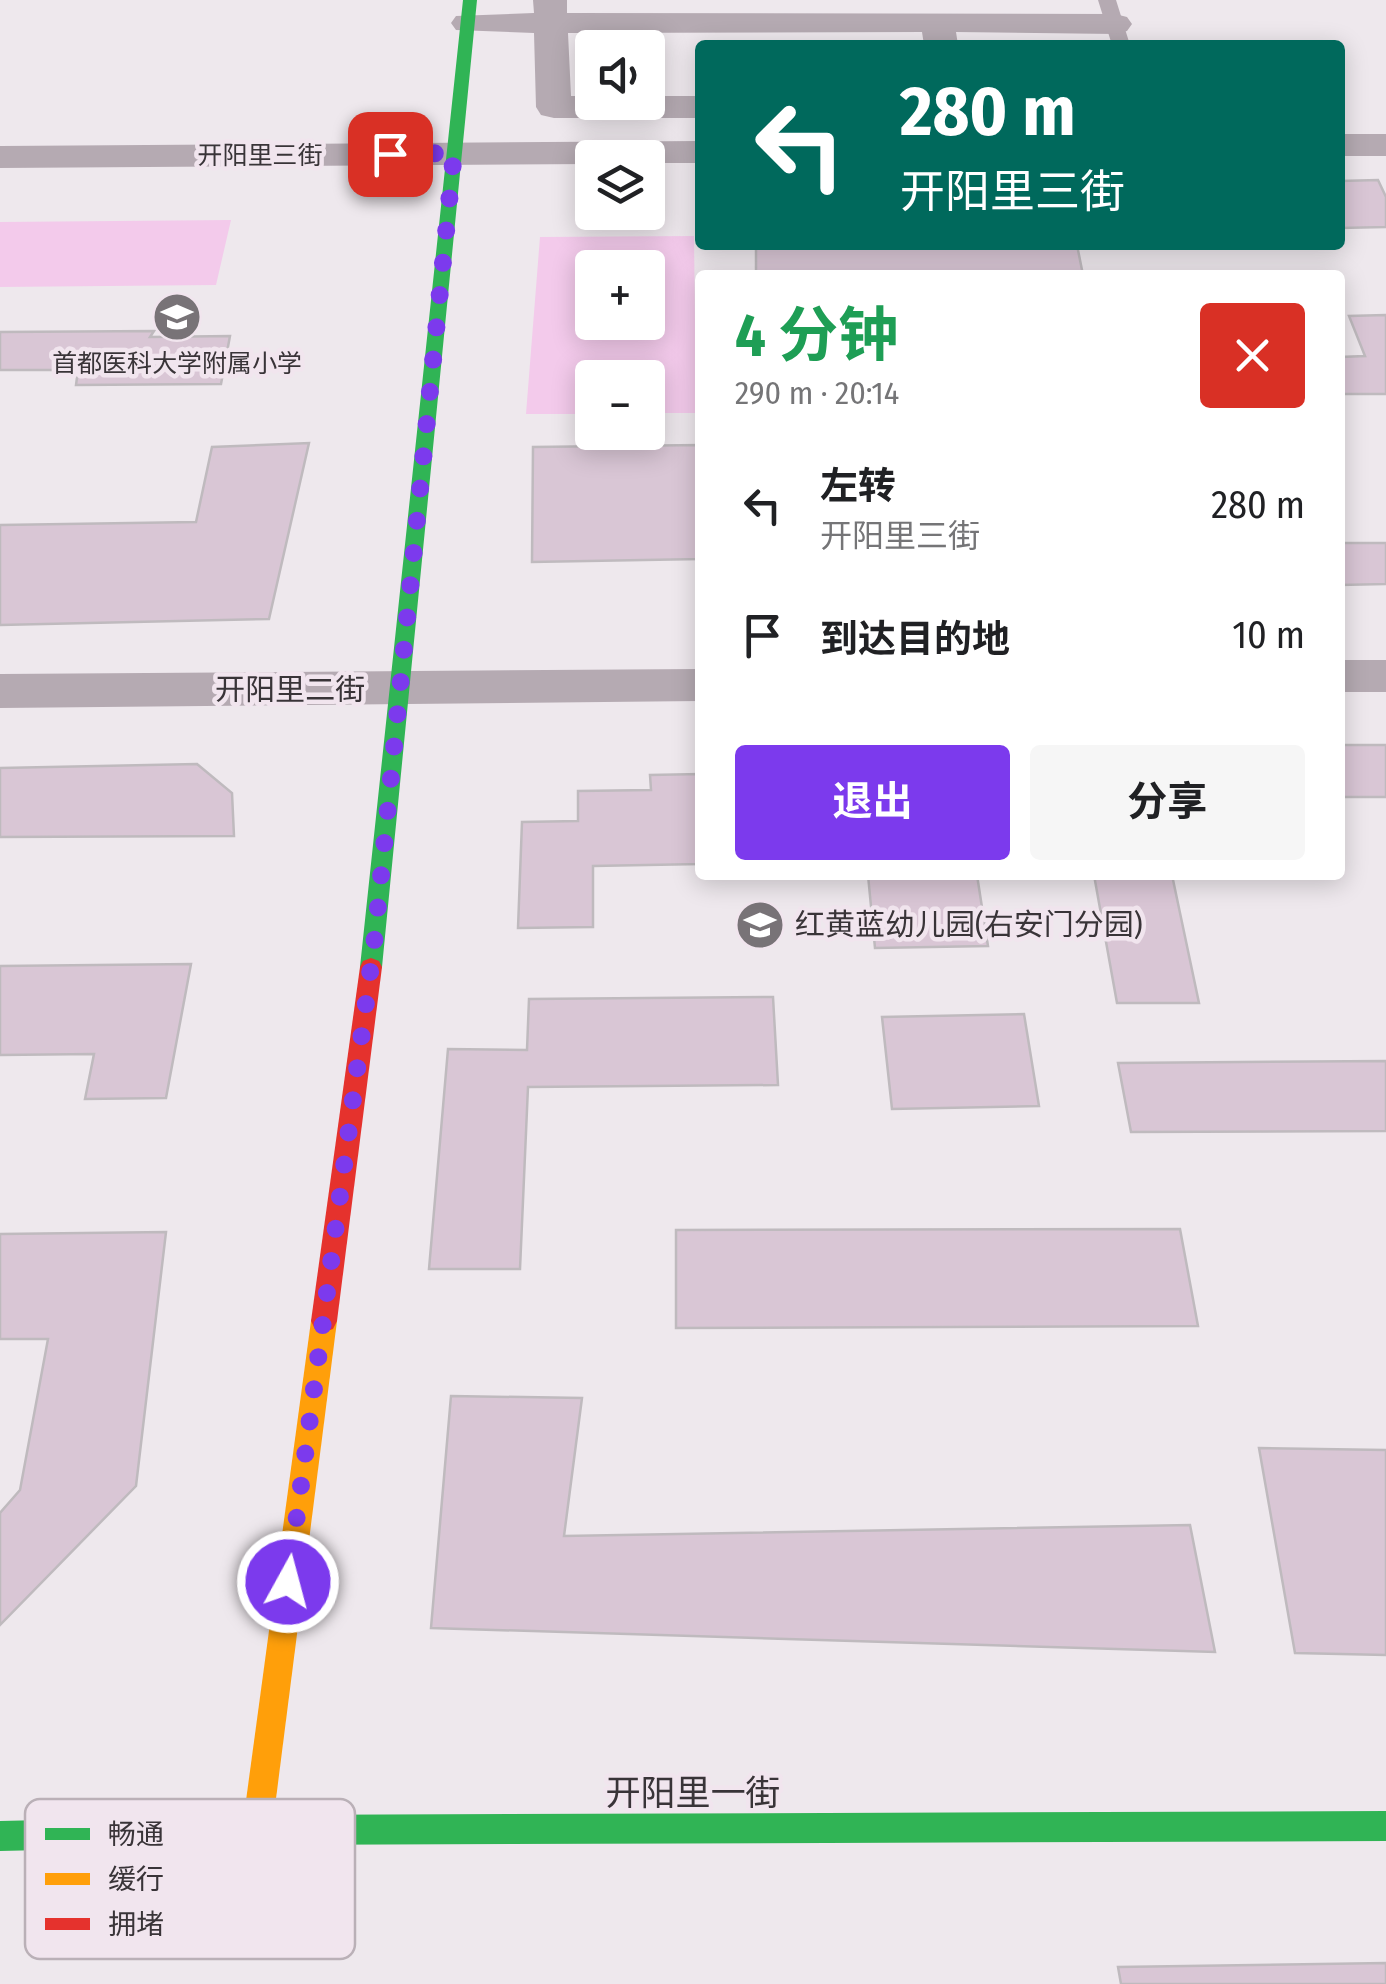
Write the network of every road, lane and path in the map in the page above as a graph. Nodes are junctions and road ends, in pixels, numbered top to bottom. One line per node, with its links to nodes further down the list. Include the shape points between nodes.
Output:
1 (469, 11): 2 (street); 9 (street)
2 (550, 11): 4 (street); 5 (street, via 554,107)
3 (1114, 23): 4 (street)
4 (939, 33)
5 (695, 107)
6 (1345, 145): 7 (street)
7 (1386, 145)
8 (695, 152): 9 (street, 开阳里三街)
9 (454, 153): 10 (street, 开阳里三街); 14 (street)
10 (0, 157)
11 (1345, 676): 12 (street)
12 (1386, 676)
13 (695, 685): 14 (street, 开阳里二街)
14 (401, 689): 15 (street, 开阳里二街); 16 (street, via 375,936)
15 (0, 692)
16 (261, 1799)
17 (1386, 1826): 18 (street, 开阳里一街)
18 (355, 1830)
19 (25, 1835): 20 (street, 开阳里一街)
20 (0, 1836)

